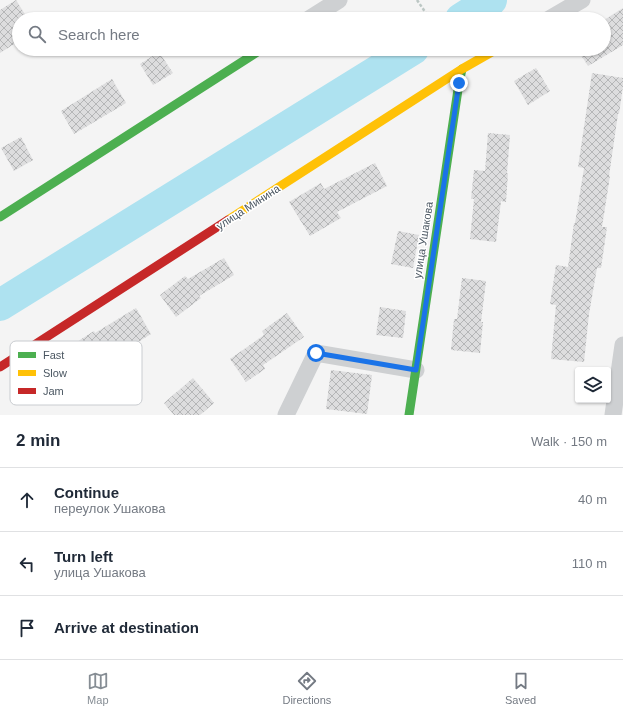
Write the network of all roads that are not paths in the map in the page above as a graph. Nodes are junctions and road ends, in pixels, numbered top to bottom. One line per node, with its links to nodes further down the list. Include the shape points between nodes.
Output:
1 (339, 0): 3 (street)
2 (582, 0): 4 (street)
3 (320, 12)
4 (561, 12)
5 (251, 56): 8 (street)
6 (485, 56): 7 (street, улица Минина)
7 (462, 69): 9 (street, улица Минина); 13 (street, улица Ушакова)
8 (0, 217)
9 (40, 341)
10 (623, 345): 16 (street)
11 (10, 361): 12 (street, улица Минина)
12 (0, 367)
13 (416, 370): 14 (street, via 316,353); 15 (street, улица Ушакова)
14 (286, 415)
15 (409, 415)
16 (613, 415)

